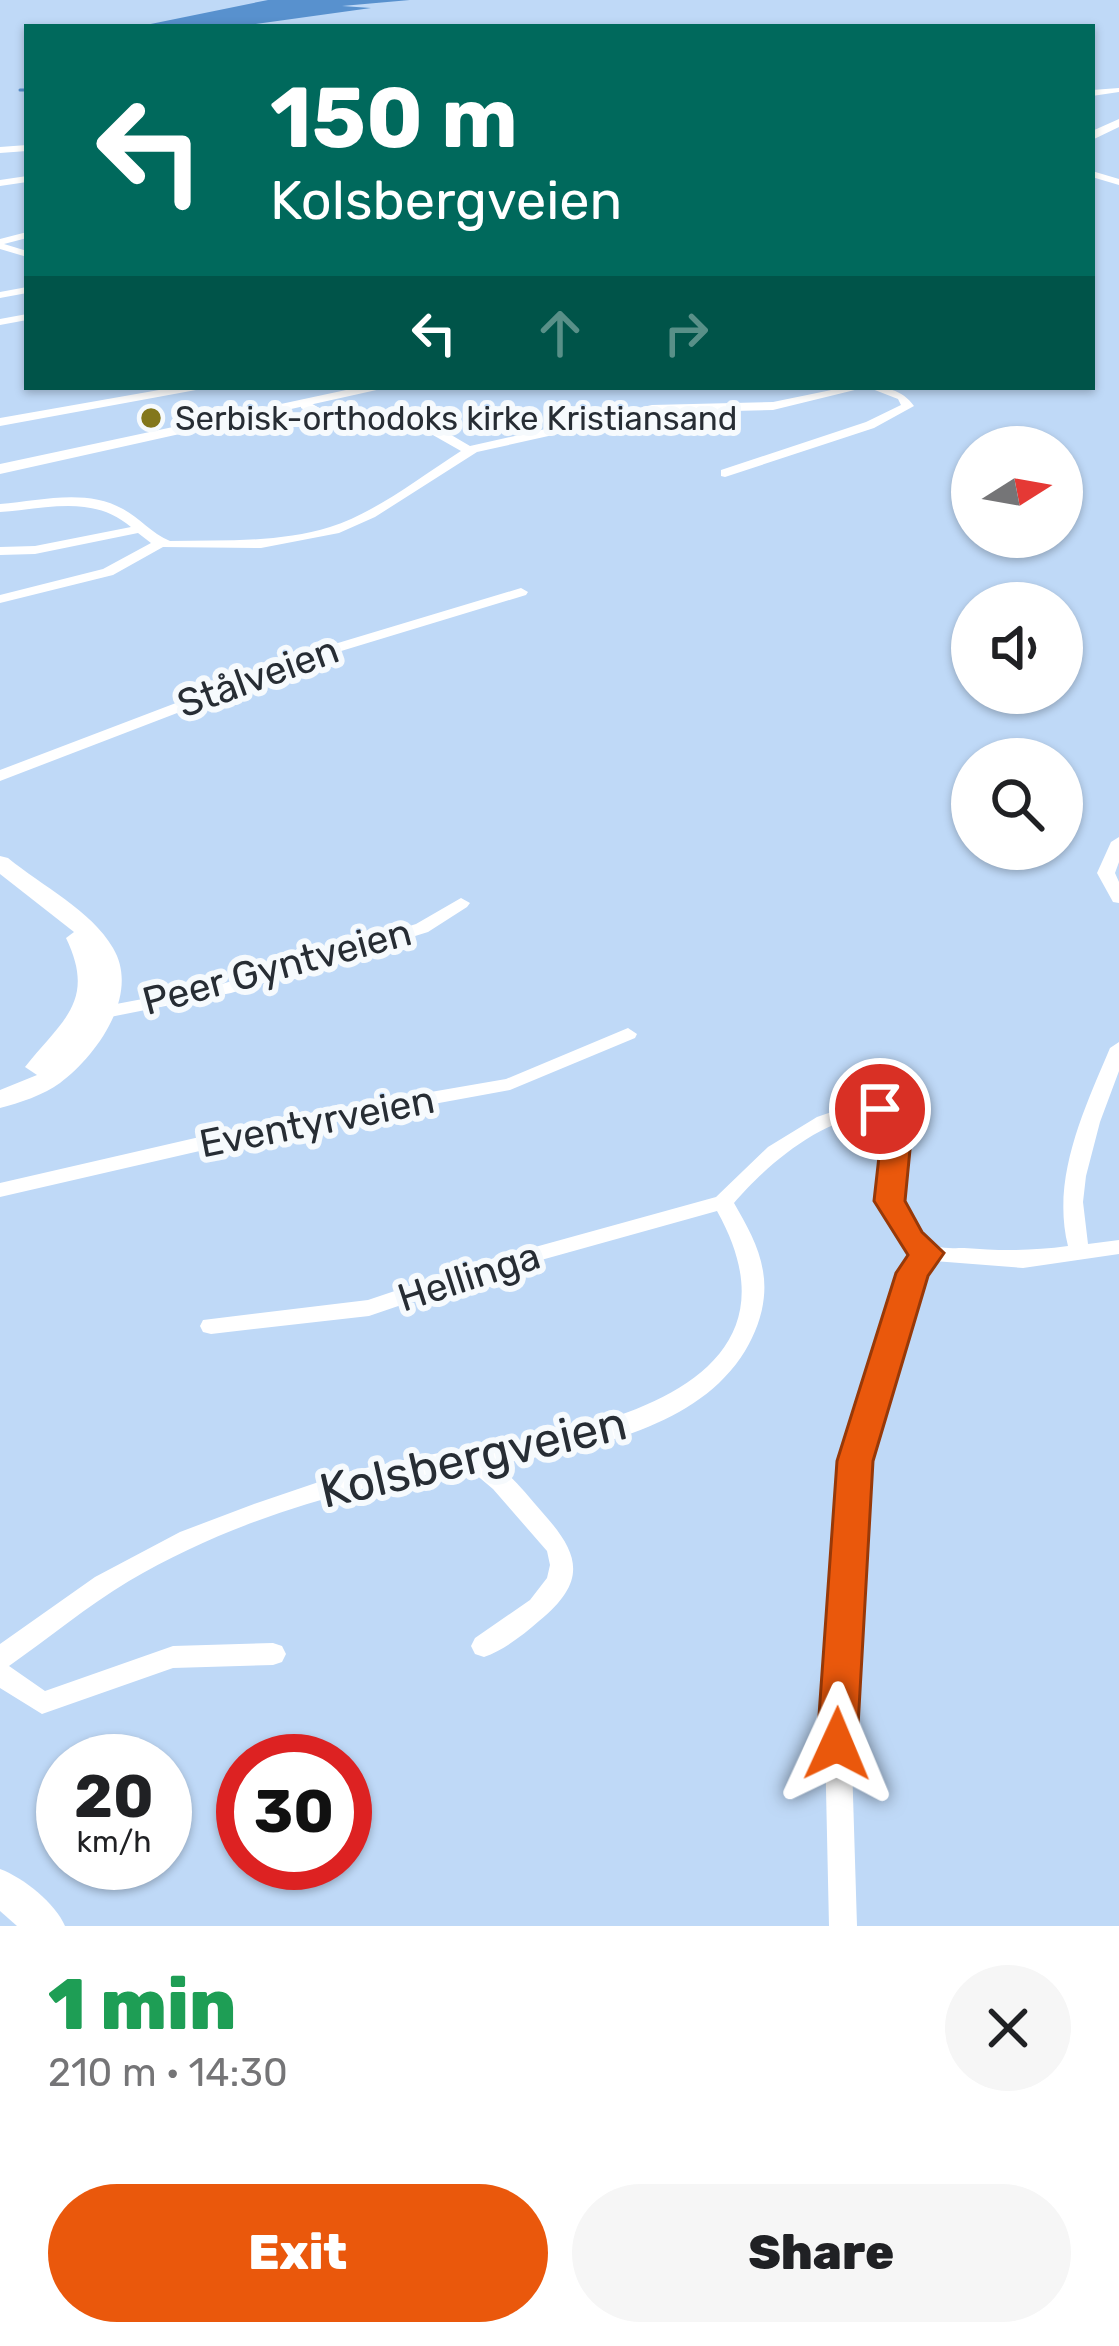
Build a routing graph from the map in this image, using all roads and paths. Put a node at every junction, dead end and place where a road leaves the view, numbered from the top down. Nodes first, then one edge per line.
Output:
1 (179, 390) edge
2 (370, 390) edge
3 (848, 390) edge
4 (881, 390) edge
5 (305, 406) junction
6 (0, 422) edge
7 (468, 451) junction
8 (0, 469) edge
9 (725, 473) dead end
10 (0, 508) edge
11 (140, 529) junction
12 (161, 543) junction
13 (0, 551) edge
14 (521, 592) dead end
15 (0, 599) edge
16 (0, 776) edge
17 (1119, 842) edge
18 (0, 863) edge
19 (1119, 898) edge
20 (461, 903) dead end
21 (94, 1014) junction
22 (628, 1034) dead end
23 (1119, 1048) edge
24 (8, 1095) edge
25 (0, 1190) edge
26 (723, 1202) junction
27 (1119, 1247) edge
28 (1081, 1252) junction
29 (928, 1253) junction
30 (211, 1326) dead end
31 (468, 1456) junction
32 (484, 1646) dead end
33 (273, 1654) dead end
34 (0, 1658) edge
35 (0, 1675) edge
36 (0, 1887) edge
37 (46, 1926) edge
38 (843, 1926) edge

1 - 6 street
2 - 5 street
3 - 7 street
4 - 9 street
5 - 7 street
5 - 8 street
7 - 12 street
10 - 11 street
11 - 12 street
11 - 13 street
12 - 15 street
14 - 16 street, Stålveien
17 - 19 street
18 - 21 street
20 - 21 street, Peer Gyntveien
21 - 24 street
22 - 25 street, Eventyrveien
23 - 28 street
26 - 29 street
26 - 30 street, Hellinga
26 - 31 street, Kolsbergveien
27 - 28 street
28 - 29 street
29 - 38 street
31 - 32 street
31 - 34 street, Kolsbergveien
33 - 35 street
36 - 37 street

